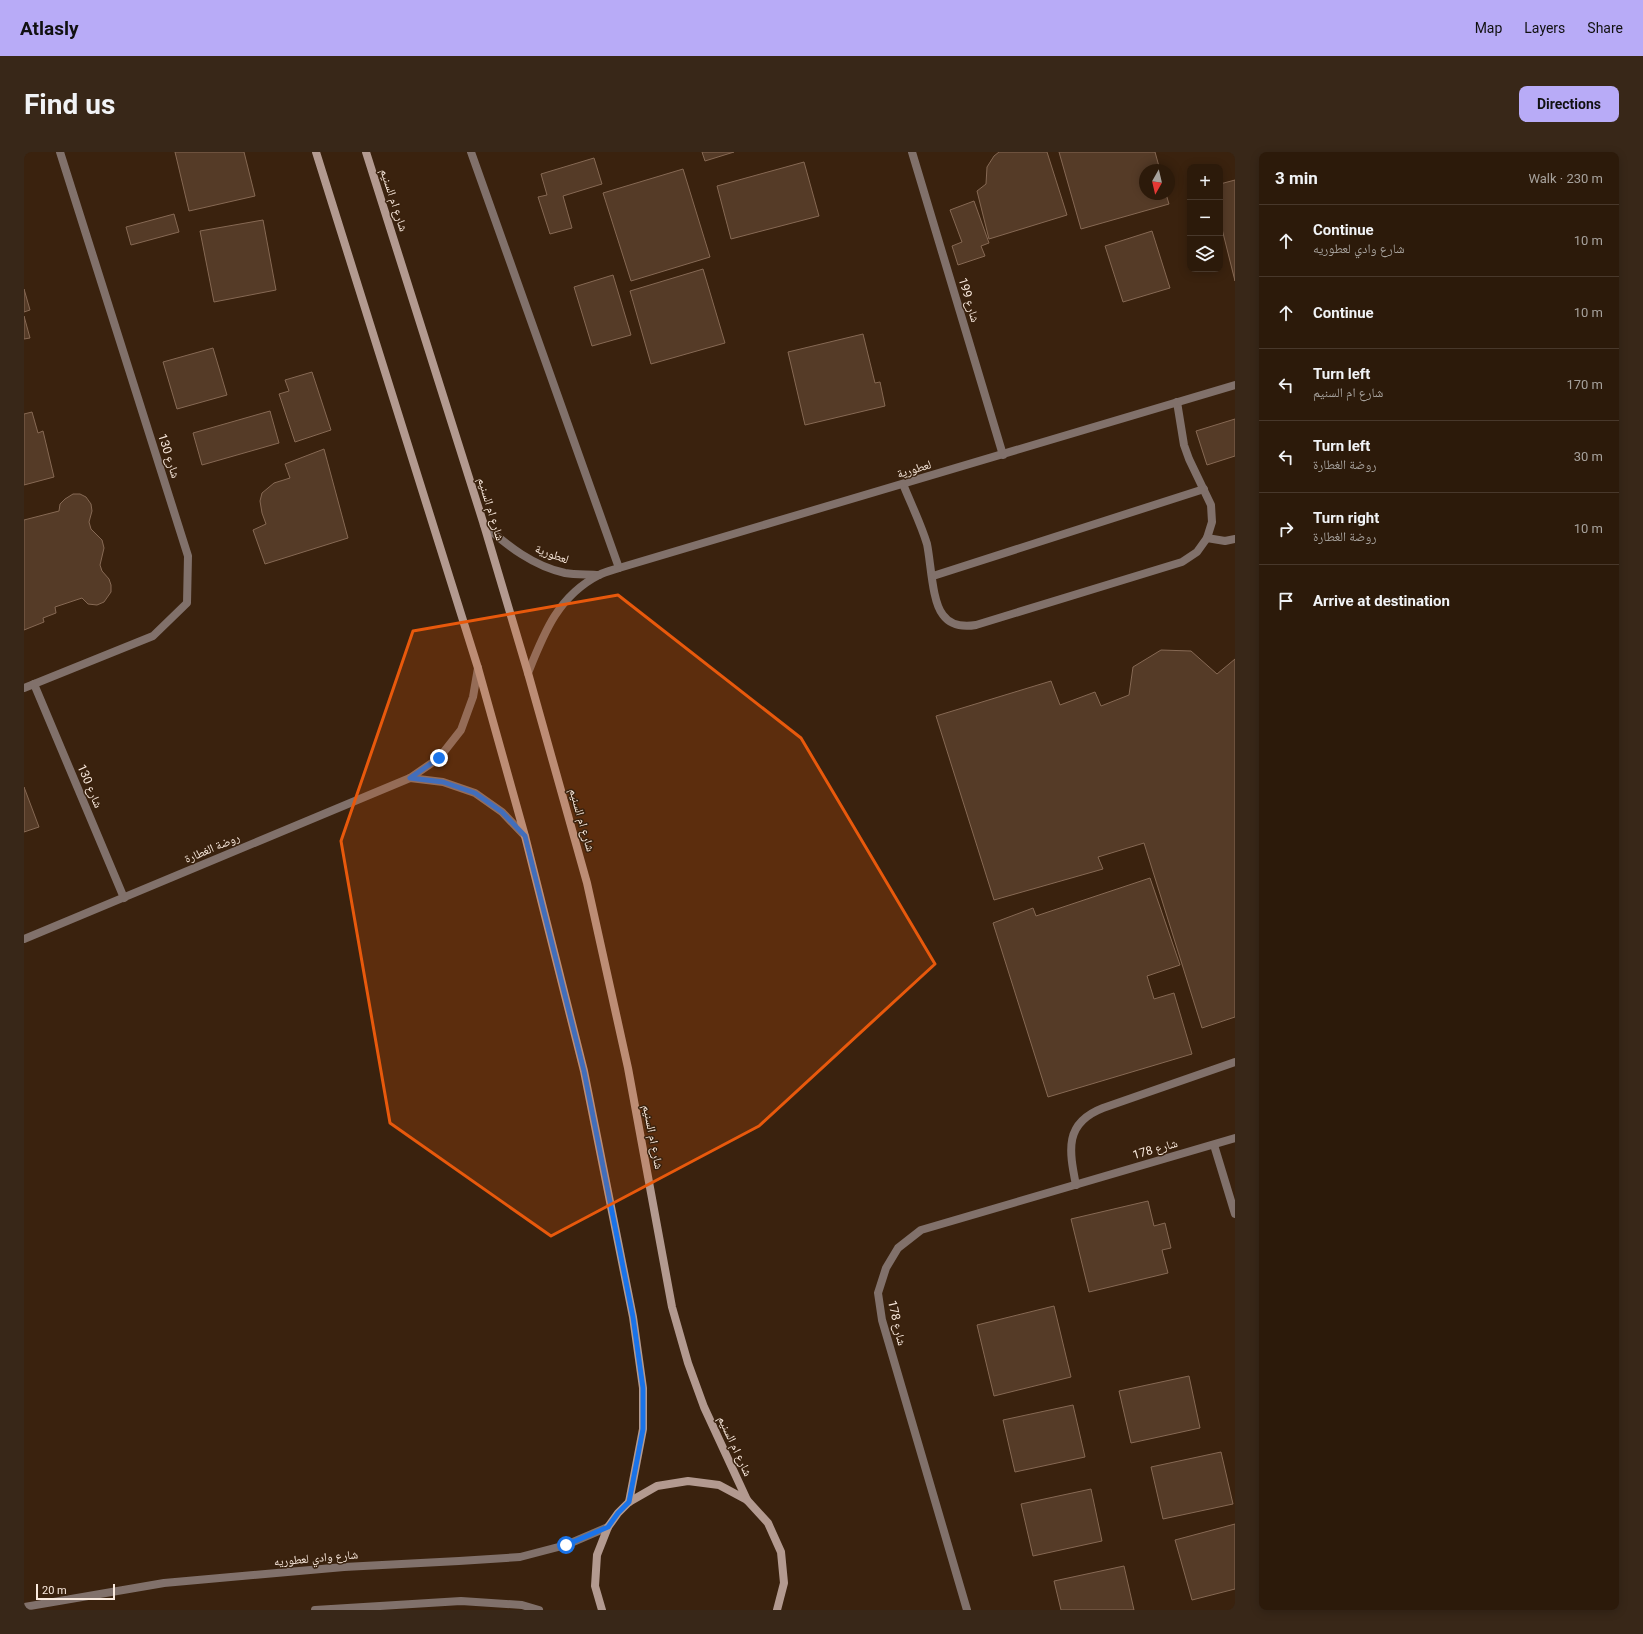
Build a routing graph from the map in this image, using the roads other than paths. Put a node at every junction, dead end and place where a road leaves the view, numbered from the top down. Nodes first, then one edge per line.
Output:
1 (60, 152) edge
2 (316, 152) edge
3 (366, 152) edge
4 (471, 152) edge
5 (912, 152) edge
6 (1235, 385) edge
7 (1177, 402) junction
8 (1003, 455) junction
9 (903, 484) junction
10 (1204, 489) junction
11 (484, 525) junction
12 (1207, 538) junction
13 (1235, 540) edge
14 (619, 568) junction
15 (599, 575) junction
16 (933, 576) junction
17 (478, 668) junction
18 (528, 673) junction
19 (34, 684) junction
20 (24, 688) edge
21 (410, 778) junction
22 (525, 836) junction
23 (124, 898) junction
24 (24, 939) edge
25 (1235, 1062) edge
26 (1235, 1138) edge
27 (1214, 1144) junction
28 (1076, 1185) junction
29 (1235, 1214) edge
30 (746, 1500) junction
31 (629, 1502) junction
32 (608, 1527) junction
33 (24, 1608) edge
34 (315, 1610) edge
35 (539, 1610) edge
36 (602, 1610) edge
37 (777, 1610) edge
38 (967, 1610) edge

1 - 19 street, شارع 130
2 - 17 main road
3 - 11 main road, شارع ام السنيم
4 - 14 street
5 - 8 street, شارع 199
6 - 7 street, لعطورية
7 - 8 street, لعطورية
7 - 10 street
8 - 9 street, لعطورية
9 - 14 street, لعطورية
9 - 16 street
10 - 12 street
10 - 16 street
11 - 15 street, لعطورية
11 - 18 main road, شارع ام السنيم
12 - 13 street
12 - 16 street
14 - 15 street, لعطورية
15 - 18 street, لعطورية
17 - 21 street, روضة الغطارة
17 - 22 main road
18 - 30 main road, شارع ام السنيم
19 - 20 street, شارع 130
19 - 23 street, شارع 130
21 - 22 street, روضة الغطارة
21 - 23 street, روضة الغطارة
22 - 31 main road
23 - 24 street, روضة الغطارة
25 - 28 street
26 - 27 street, شارع 178
27 - 28 street, شارع 178
27 - 29 street
28 - 38 street, شارع 178
30 - 31 main road
30 - 37 main road
31 - 32 main road
32 - 33 street, شارع وادي لعطوريه
32 - 36 main road
34 - 35 street

